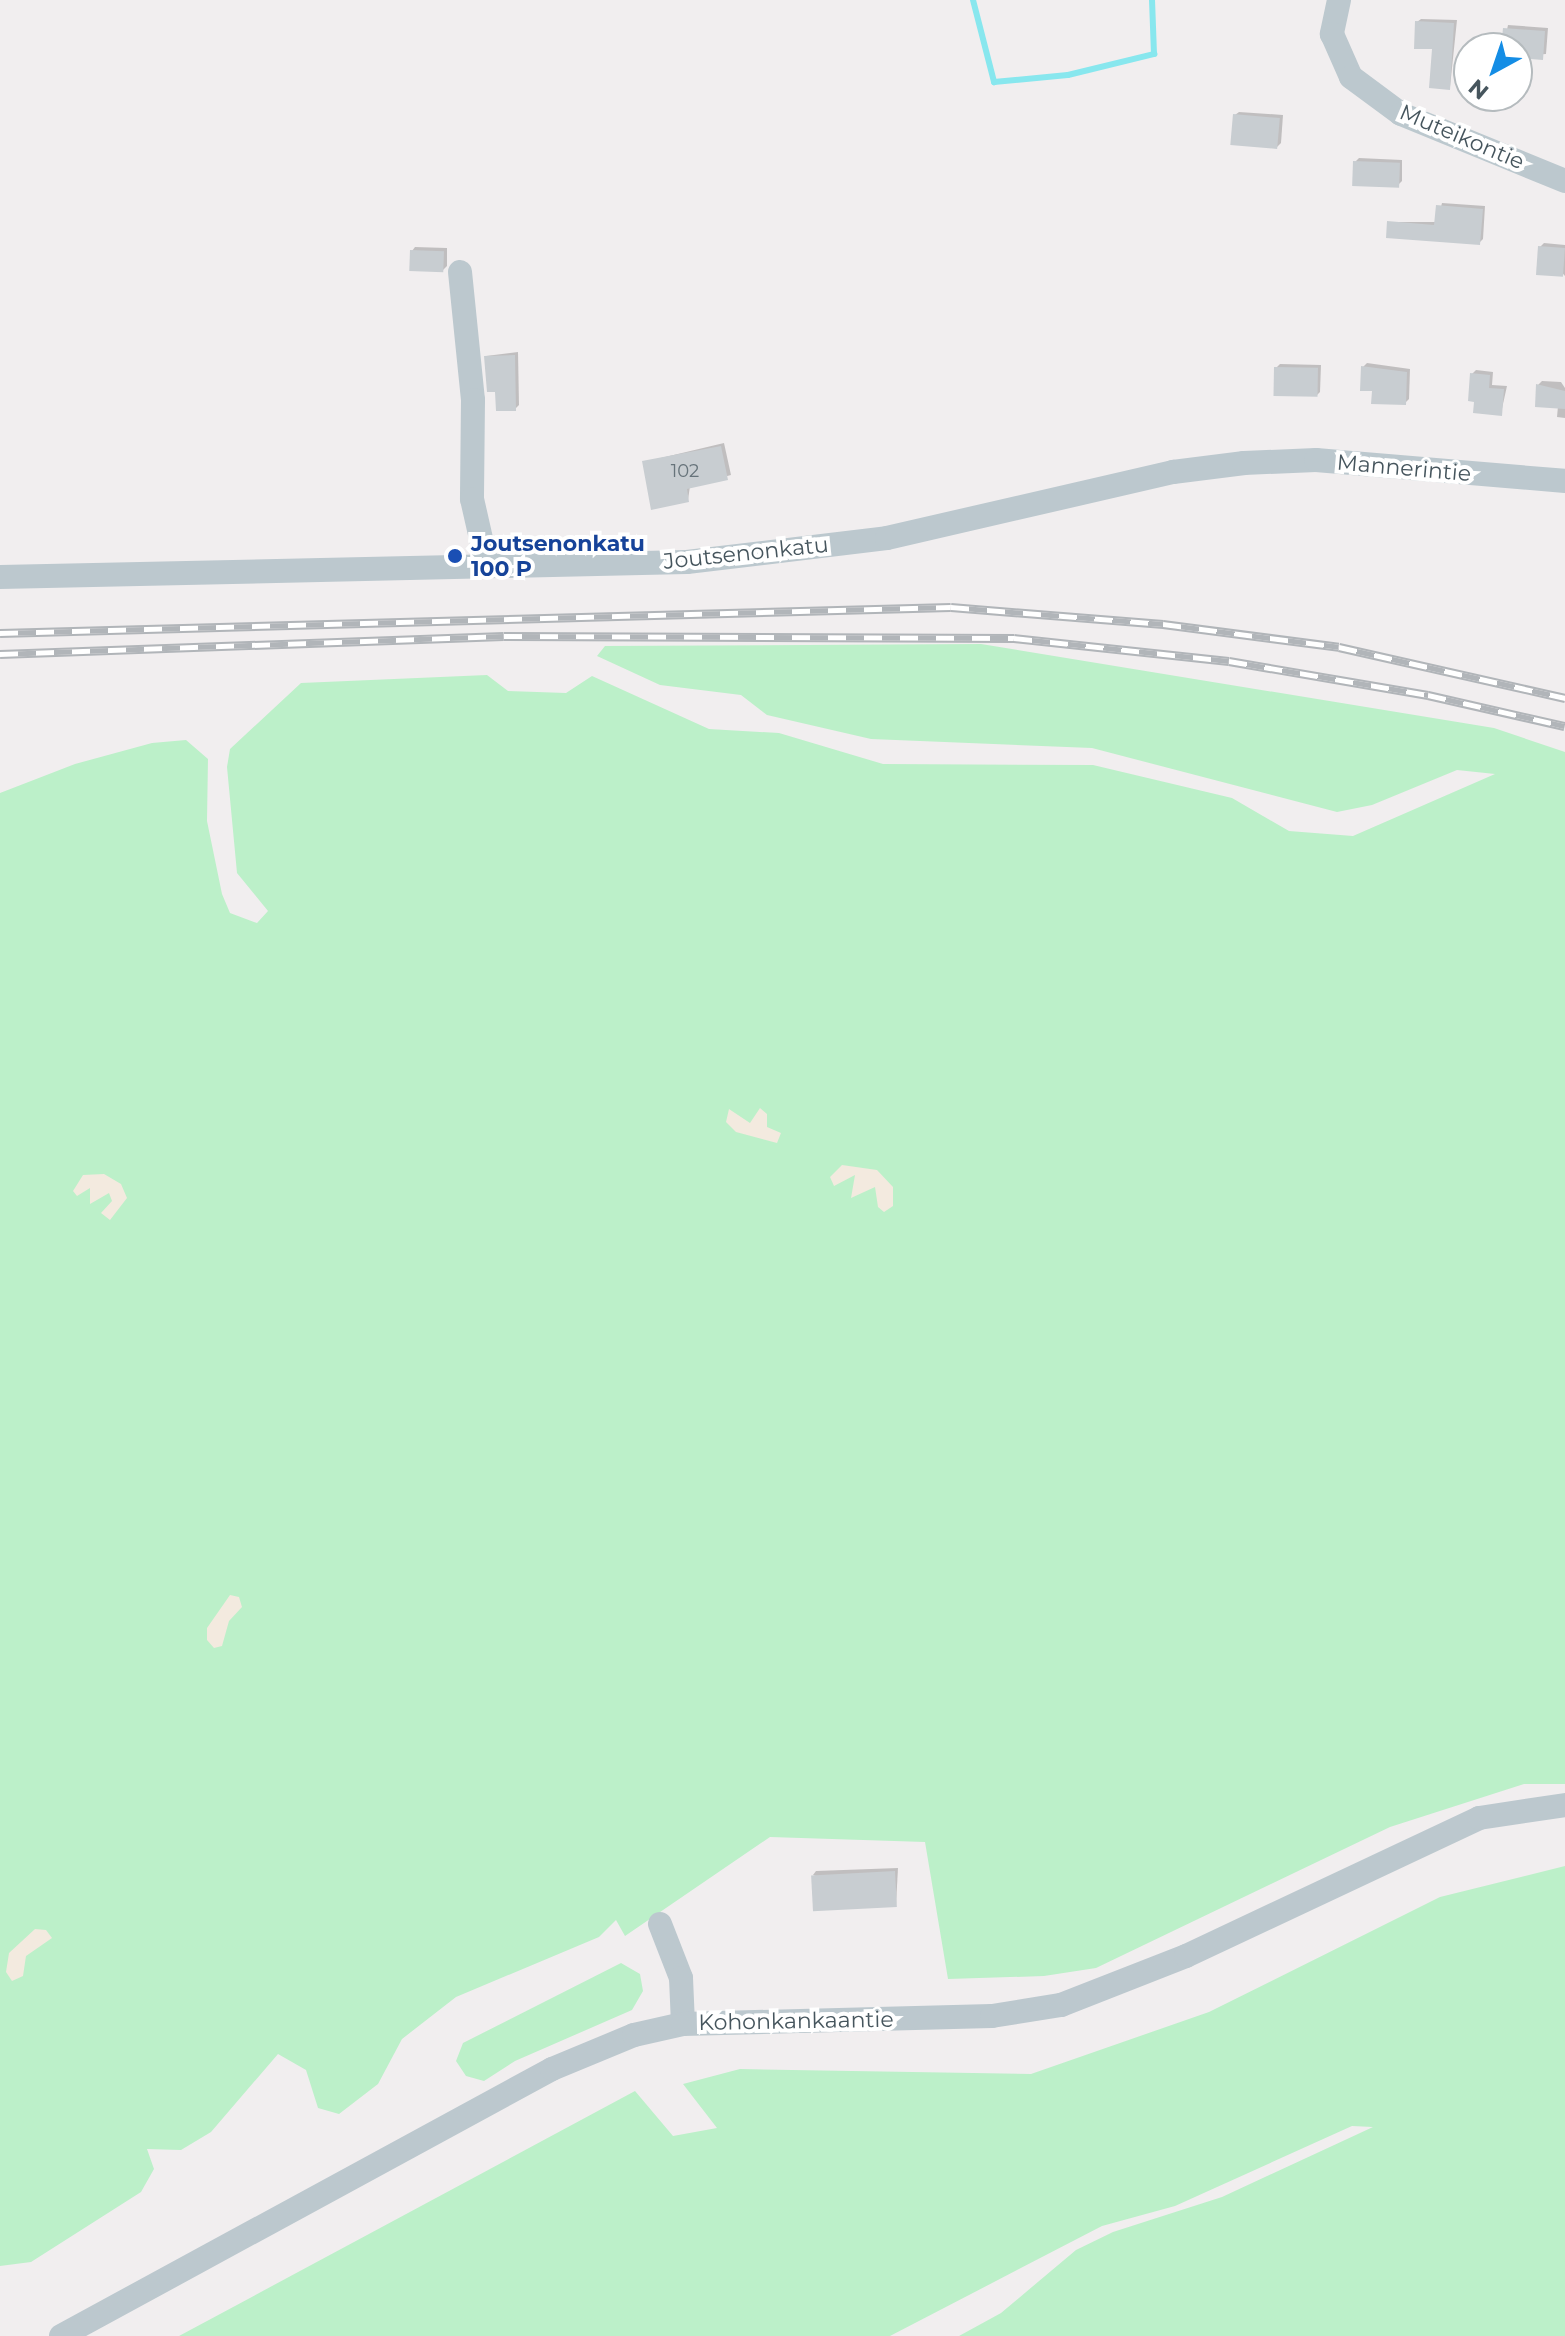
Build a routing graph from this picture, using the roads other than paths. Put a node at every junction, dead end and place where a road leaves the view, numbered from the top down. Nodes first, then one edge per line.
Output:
1 (1339, 0) edge
2 (1565, 181) edge
3 (460, 272) dead end
4 (1244, 463) joint
5 (1565, 481) edge
6 (487, 565) junction
7 (0, 577) edge
8 (1565, 1805) edge
9 (660, 1924) dead end
10 (683, 2024) junction
11 (61, 2336) edge

1 - 2 street, Muteikontie
3 - 6 street
4 - 5 street, Mannerintie
4 - 6 street, Joutsenonkatu
6 - 7 street, Joutsenonkatu
8 - 10 street, Kohonkankaantie
9 - 10 street
10 - 11 street, Kohonkankaantie

